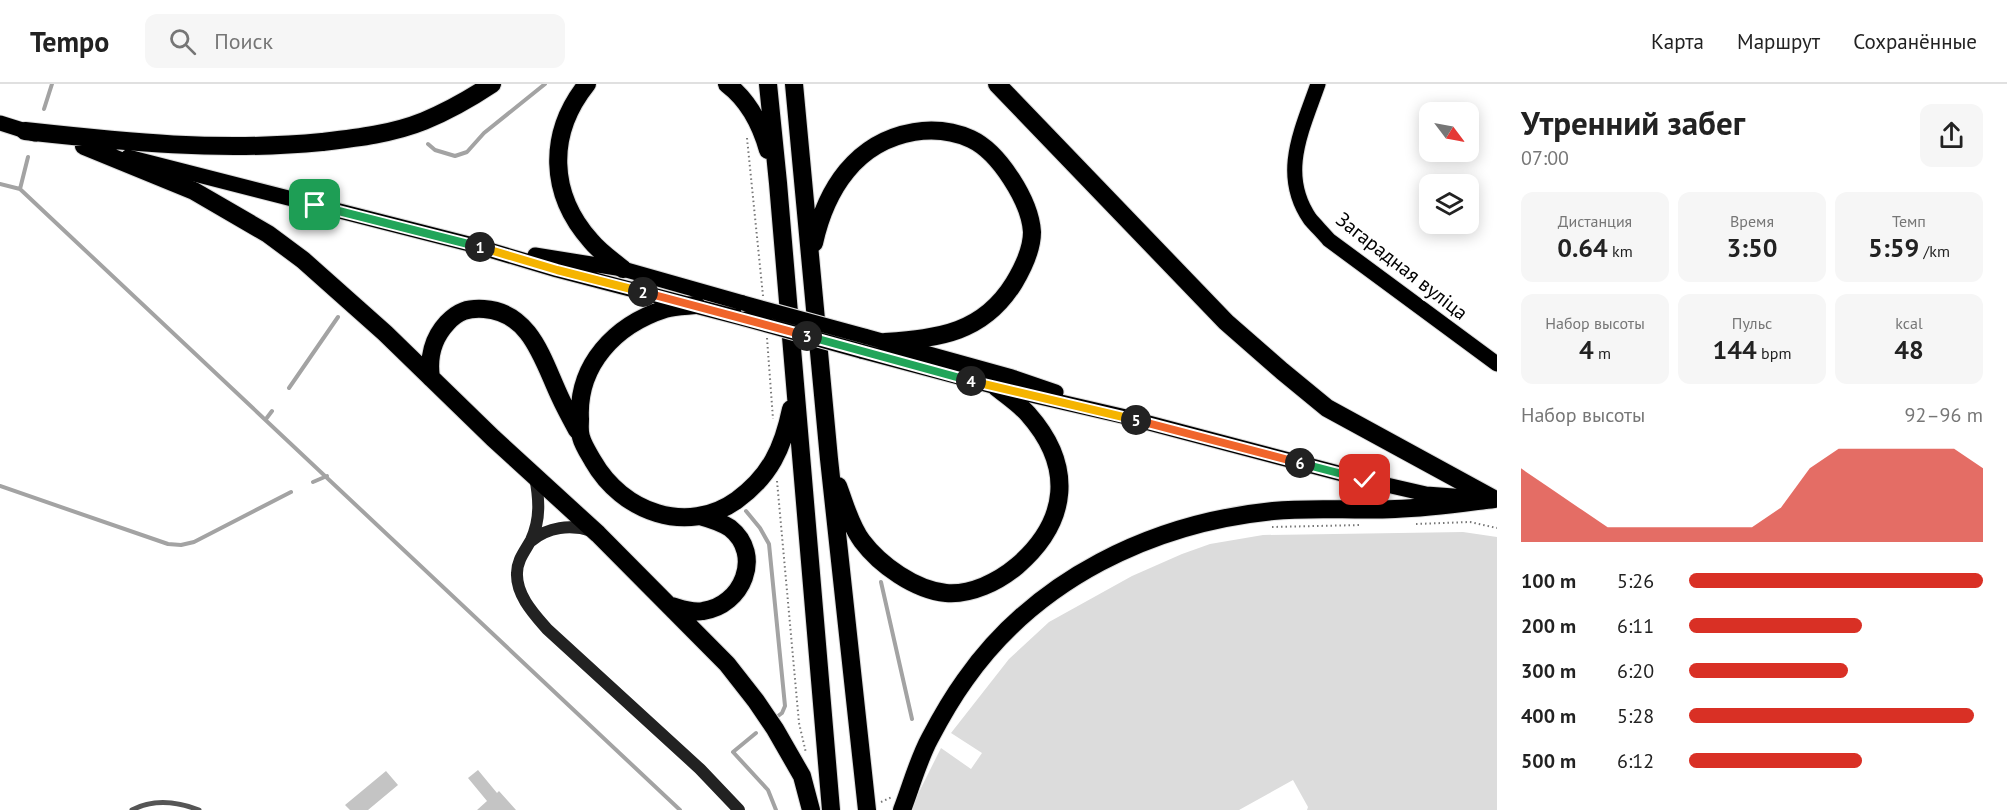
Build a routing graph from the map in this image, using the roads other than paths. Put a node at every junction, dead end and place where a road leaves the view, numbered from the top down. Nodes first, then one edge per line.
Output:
1 (492, 84) edge
2 (587, 84) edge
3 (727, 84) edge
4 (768, 84) edge
5 (794, 84) edge
6 (997, 84) edge
7 (1318, 84) edge
8 (0, 123) edge
9 (26, 131) junction
10 (84, 146) junction
11 (778, 183) junction
12 (470, 244) junction
13 (810, 256) junction
14 (623, 269) junction
15 (696, 305) junction
16 (885, 342) junction
17 (863, 343) junction
18 (1497, 364) edge
19 (432, 378) junction
20 (996, 387) junction
21 (794, 389) junction
22 (1126, 417) junction
23 (580, 436) junction
24 (829, 459) junction
25 (535, 477) junction
26 (1496, 499) edge
27 (700, 516) junction
28 (598, 534) junction
29 (531, 541) junction
30 (670, 605) junction
31 (871, 807) edge
32 (132, 810) edge
33 (199, 810) edge
34 (739, 810) edge
35 (811, 810) edge
36 (831, 810) edge
37 (902, 810) edge

1 - 9 highway
2 - 14 highway
3 - 11 highway
4 - 11 highway
5 - 13 highway
6 - 26 highway
7 - 18 main road, Загарадная вуліца
8 - 9 main road
9 - 10 main road
10 - 12 main road
10 - 19 highway
11 - 21 highway
12 - 14 main road
12 - 15 main road
13 - 16 highway
13 - 24 highway
14 - 17 main road, bridge
15 - 17 main road, bridge
15 - 23 highway
16 - 17 main road
16 - 22 main road
17 - 20 main road
19 - 23 highway
19 - 25 highway
20 - 22 main road
20 - 24 highway
21 - 27 highway
21 - 36 highway
22 - 26 main road
23 - 27 highway
24 - 31 highway
25 - 28 highway
25 - 29 street
26 - 37 highway
27 - 30 highway
28 - 29 street
28 - 30 highway
29 - 34 street
30 - 35 highway
32 - 33 lane

